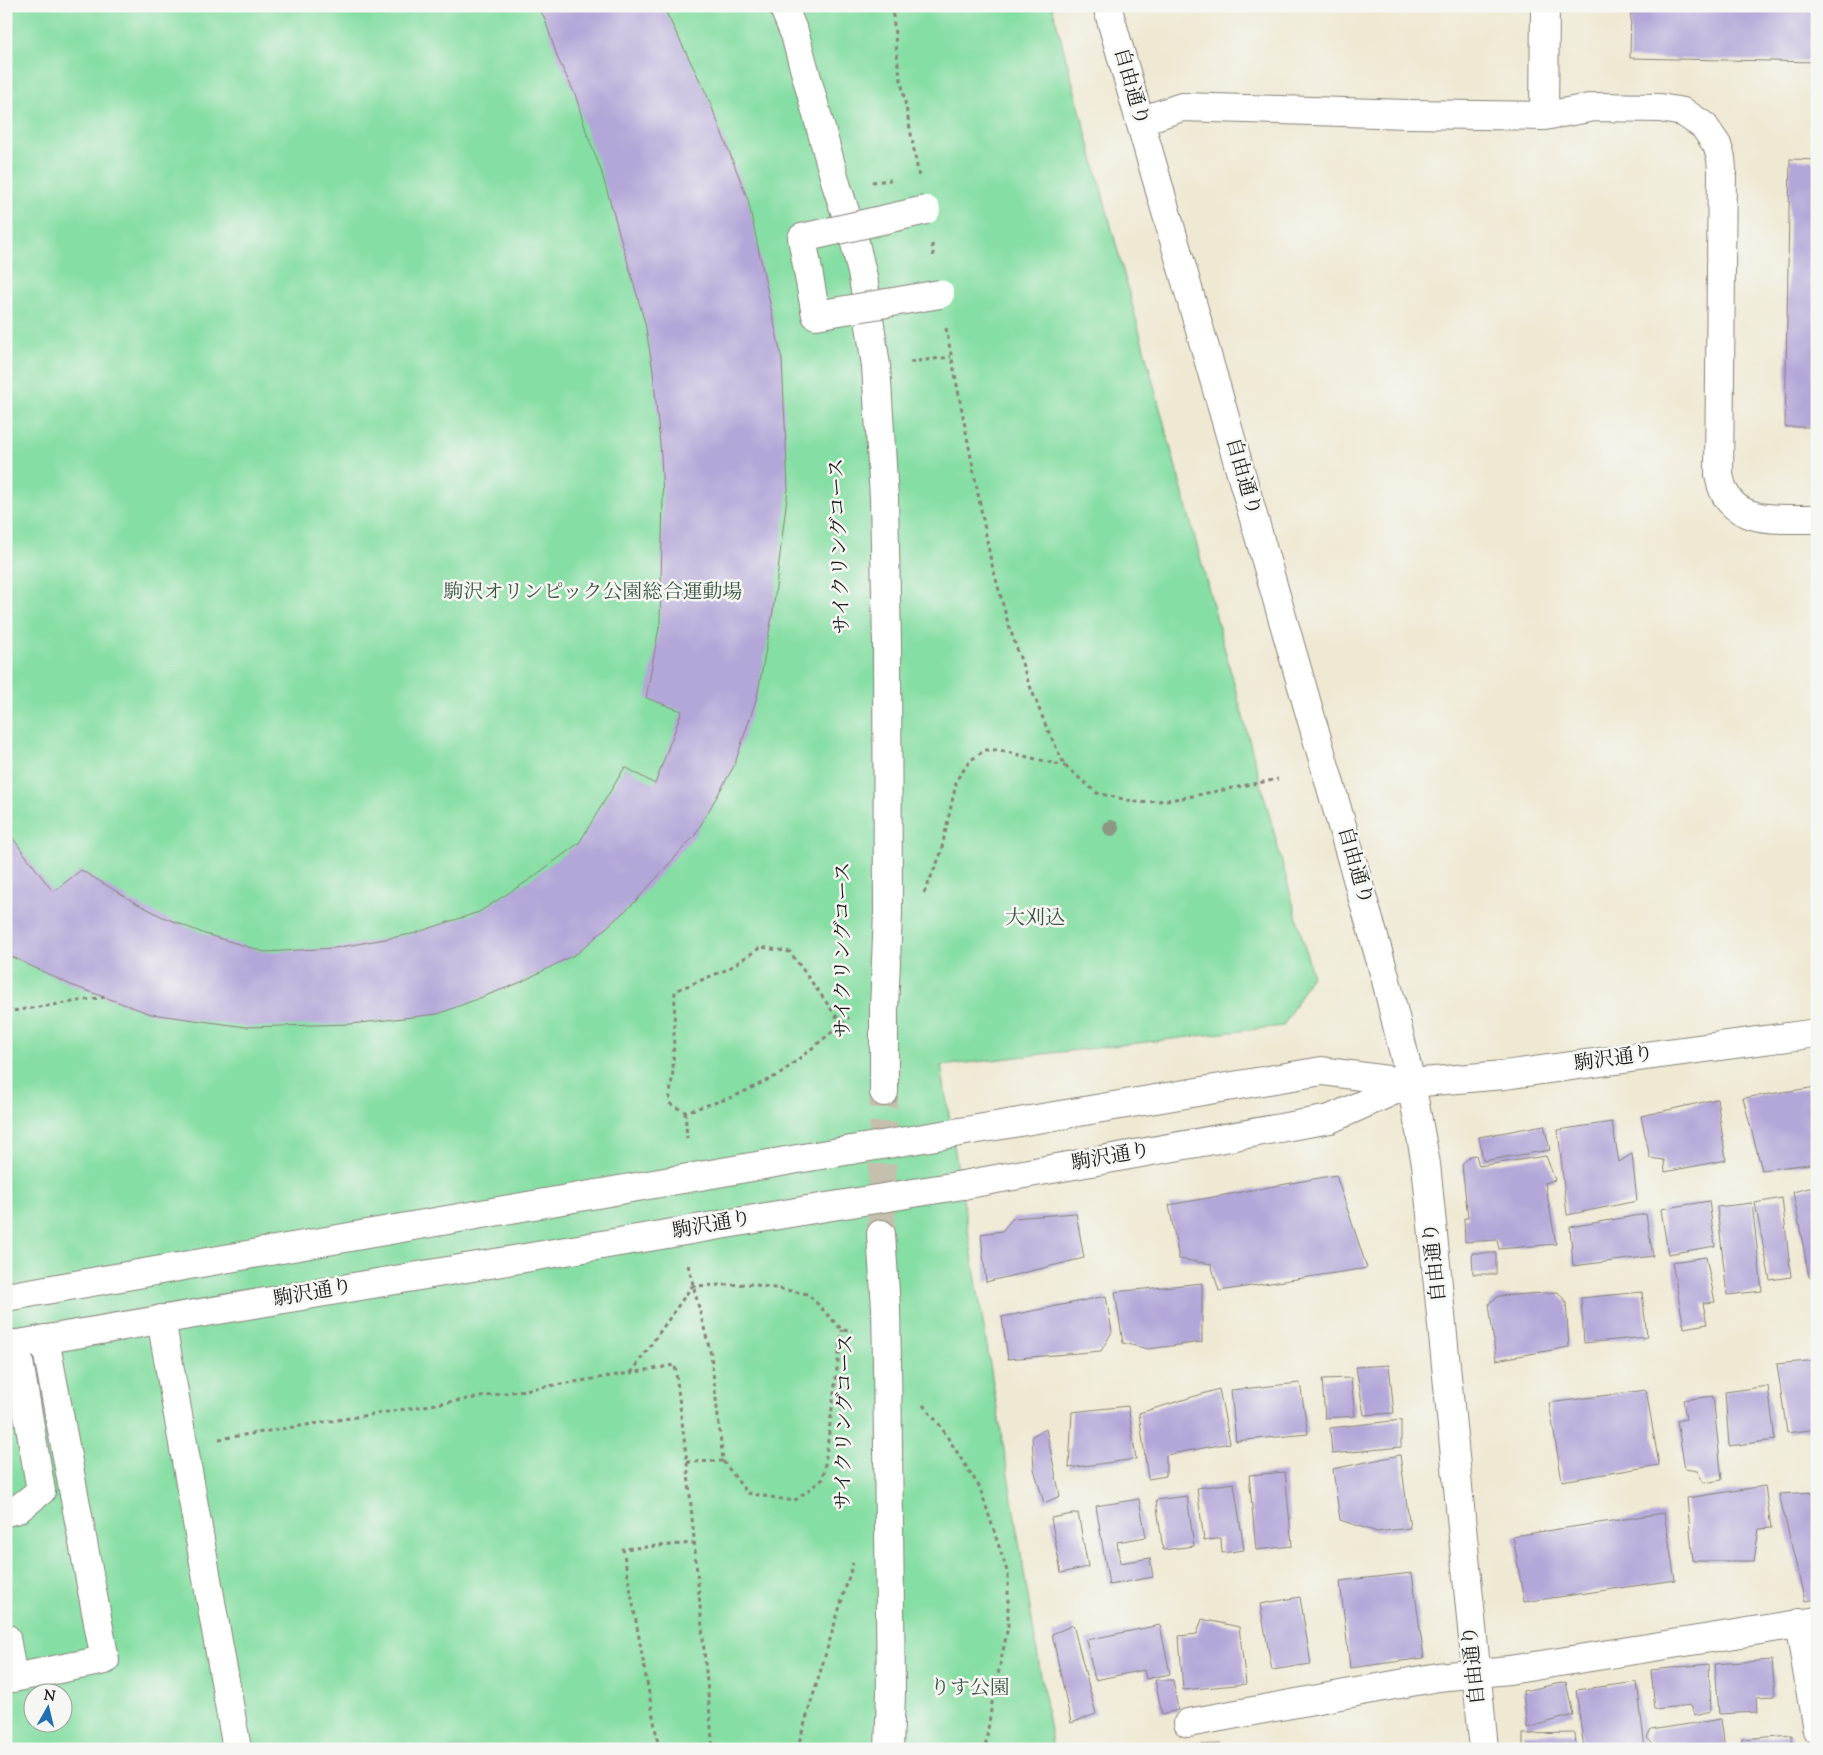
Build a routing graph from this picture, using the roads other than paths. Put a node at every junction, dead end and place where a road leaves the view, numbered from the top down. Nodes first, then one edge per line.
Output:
1 (783, 6) edge
2 (1107, 6) edge
3 (1545, 6) edge
4 (1544, 116) junction
5 (1140, 121) junction
6 (926, 210) road end
7 (940, 294) road end
8 (1817, 519) edge
9 (1817, 1033) edge
10 (1411, 1083) junction
11 (884, 1092) tunnel mouth
12 (881, 1234) tunnel mouth
13 (6, 1297) edge
14 (162, 1319) junction
15 (45, 1338) junction
16 (11, 1345) edge
17 (6, 1512) edge
18 (1808, 1622) edge
19 (6, 1638) edge
20 (1476, 1673) junction
21 (1188, 1724) dead end
22 (1817, 1730) edge
23 (237, 1749) edge
24 (889, 1749) edge
25 (1484, 1749) edge

1 - 11 main road
2 - 5 main road, 自由通り
3 - 4 main road
4 - 5 main road
4 - 8 main road
5 - 10 main road, 自由通り
6 - 7 main road, bridge
9 - 10 main road, 駒沢通り
10 - 13 main road, 駒沢通り, bridge
10 - 14 main road, 駒沢通り, bridge
10 - 20 main road, 自由通り
12 - 24 main road
14 - 15 main road, 駒沢通り
14 - 23 main road
15 - 16 main road, 駒沢通り
15 - 19 main road
16 - 17 main road
18 - 20 main road
18 - 22 main road
20 - 21 main road
20 - 25 main road, 自由通り

